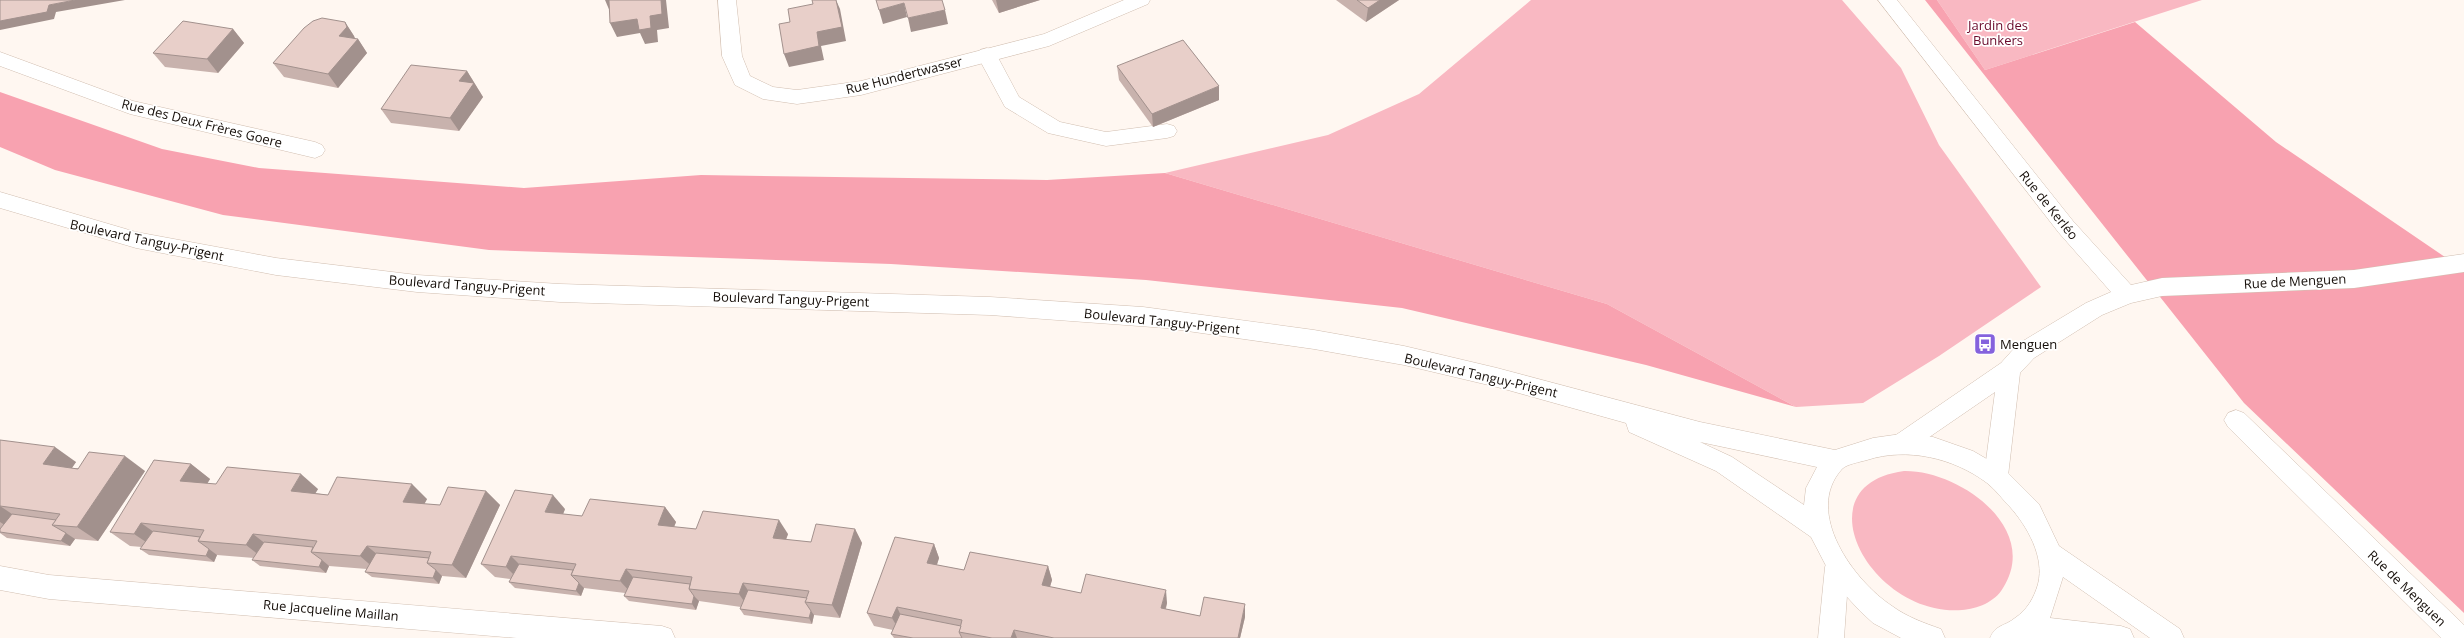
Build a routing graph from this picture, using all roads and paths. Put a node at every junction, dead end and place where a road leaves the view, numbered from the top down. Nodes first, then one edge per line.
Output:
1 (727, 0) edge
2 (1141, 0) edge
3 (1887, 0) edge
4 (987, 55) junction
5 (0, 59) edge
6 (1167, 131) dead end
7 (315, 150) dead end
8 (0, 200) edge
9 (2464, 263) edge
10 (2127, 295) junction
11 (2009, 370) junction
12 (1582, 400) junction
13 (2236, 420) dead end
14 (1901, 444) junction
15 (1835, 460) junction
16 (1996, 476) junction
17 (1820, 530) junction
18 (2050, 554) junction
19 (1837, 567) junction
20 (0, 578) edge
21 (2014, 632) edge
22 (662, 638) edge
23 (1831, 638) edge
24 (1932, 638) edge
25 (2121, 638) edge
26 (2171, 638) edge
27 (2458, 638) edge

1 - 4 street, Rue Hundertwasser
2 - 4 street, Rue Hundertwasser
3 - 10 street, Rue de Kerléo
4 - 6 street
5 - 7 street, Rue des Deux Frères Goere
8 - 12 street, Boulevard Tanguy-Prigent
9 - 10 street, Rue de Menguen
10 - 11 street
11 - 14 street
11 - 16 street
12 - 15 street, Boulevard Tanguy-Prigent
12 - 17 street, Boulevard Tanguy-Prigent
13 - 27 street, Rue de Menguen
14 - 15 street
14 - 16 street
15 - 17 street
16 - 18 street
17 - 19 street
18 - 21 street
18 - 26 street
19 - 23 street
19 - 24 street
20 - 22 street, Rue Jacqueline Maillan
21 - 25 street

